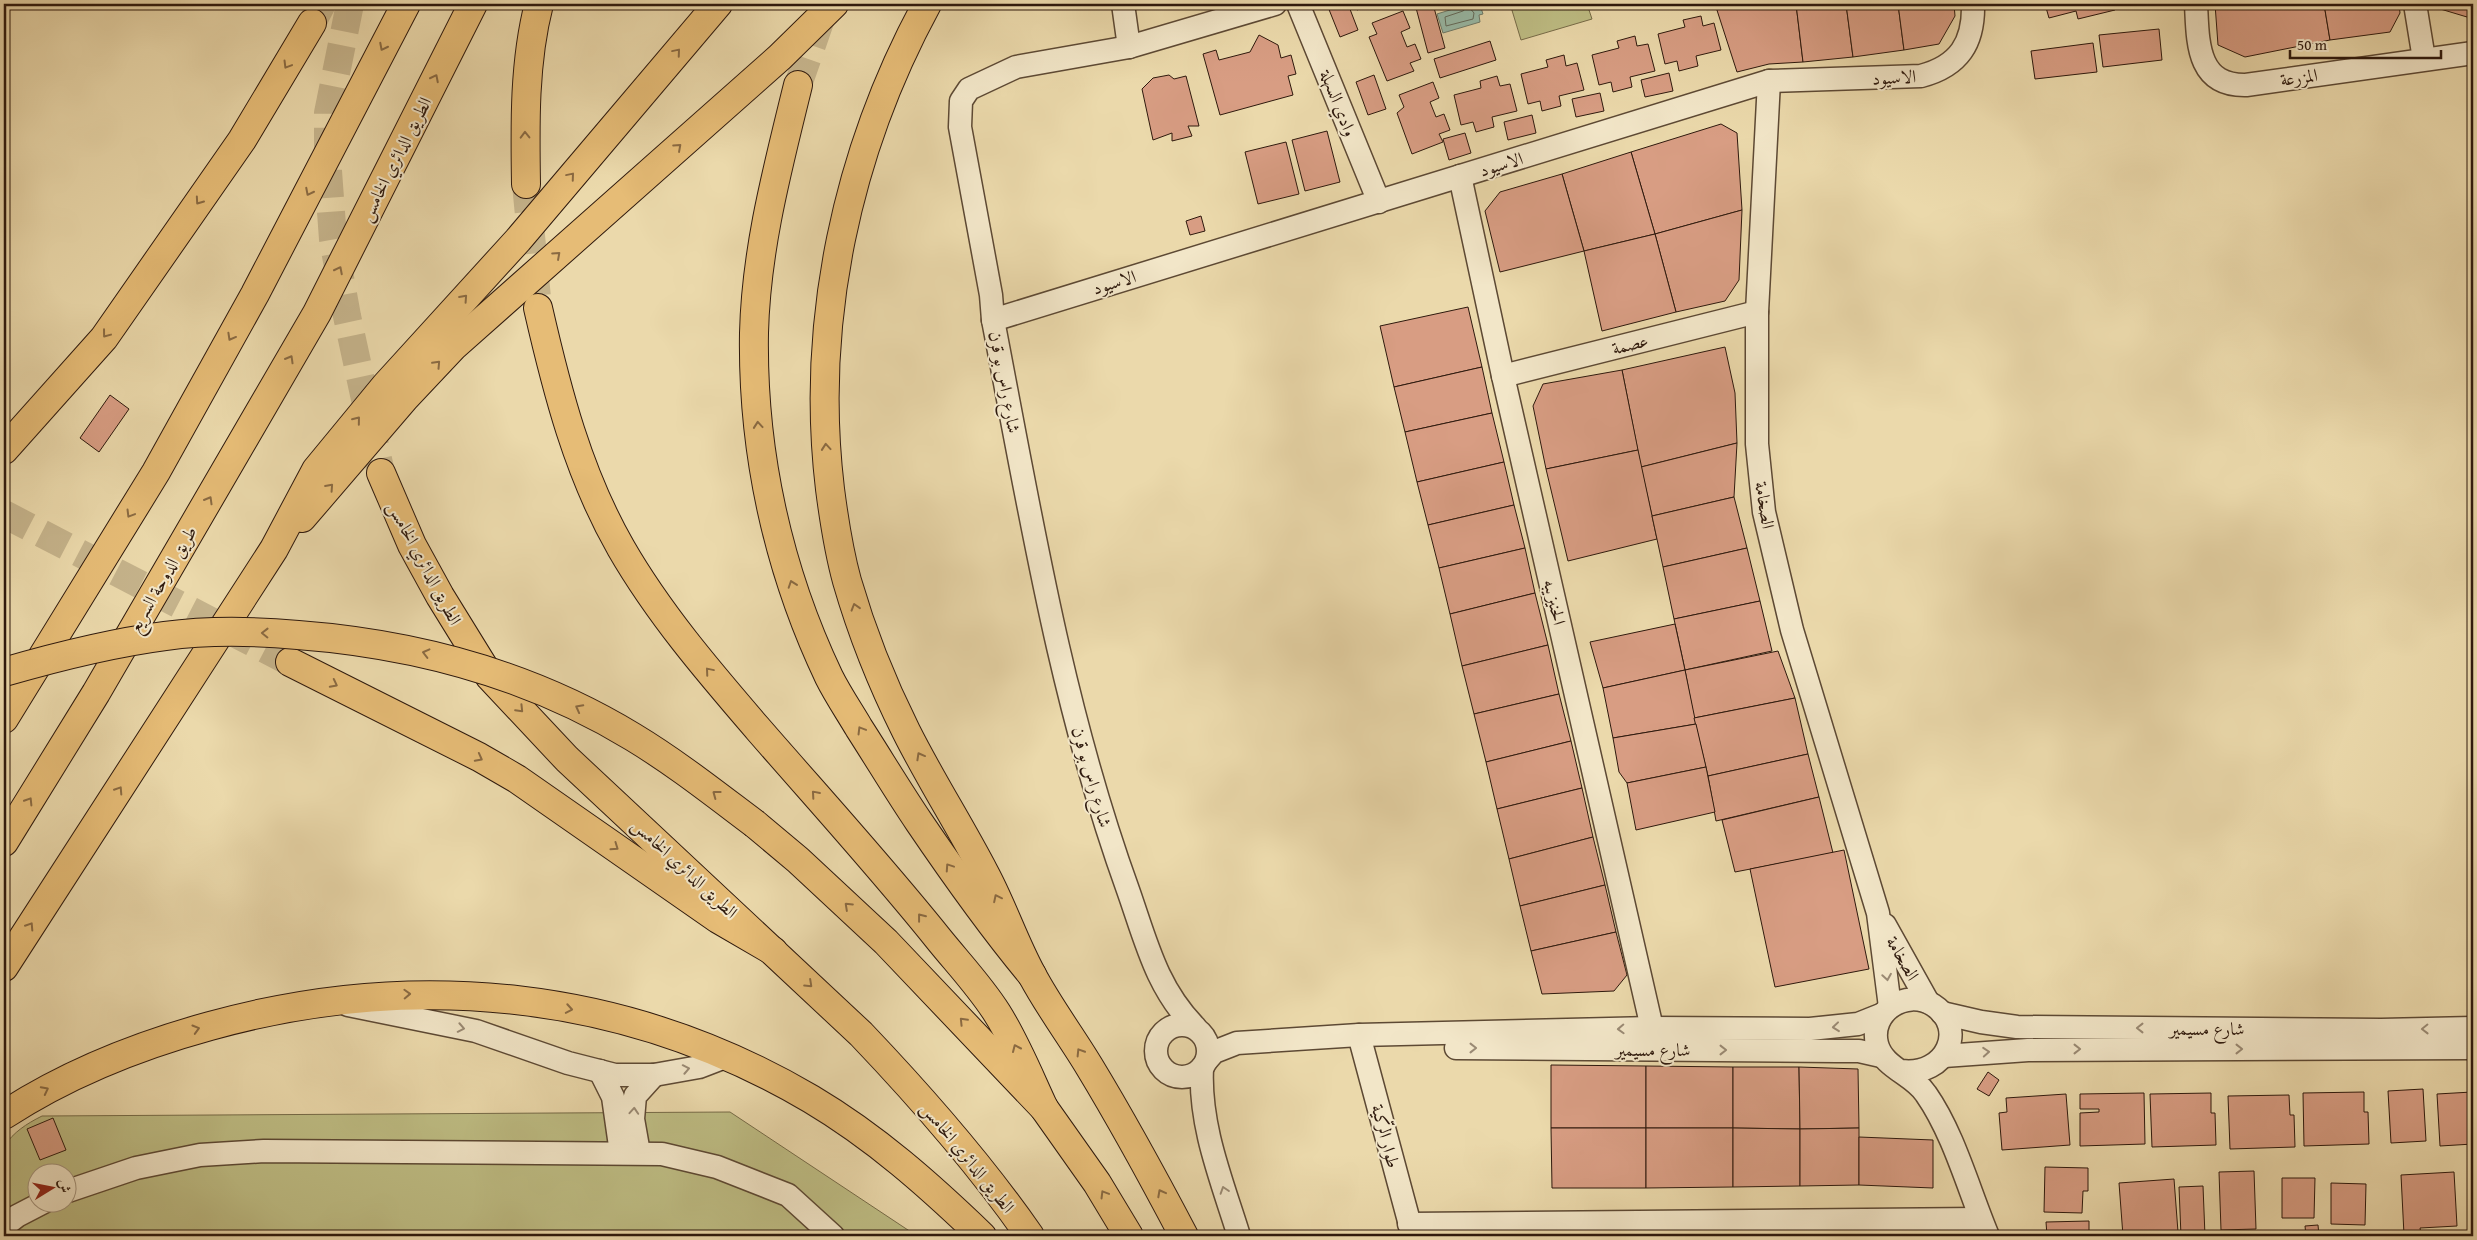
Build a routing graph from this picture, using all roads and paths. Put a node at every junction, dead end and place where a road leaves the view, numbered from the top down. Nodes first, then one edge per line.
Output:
1 (406, 4) edge
2 (473, 4) edge
3 (539, 4) edge
4 (718, 4) edge
5 (834, 4) edge
6 (927, 4) edge
7 (1123, 4) edge
8 (1275, 4) edge
9 (1298, 4) edge
10 (1973, 4) edge
11 (2196, 4) edge
12 (2415, 4) edge
13 (312, 23) tunnel mouth
14 (1129, 47) junction
15 (2473, 52) edge
16 (2424, 59) junction
17 (1769, 81) junction
18 (798, 85) tunnel mouth
19 (1460, 176) junction
20 (526, 184) tunnel mouth
21 (1379, 202) junction
22 (538, 308) tunnel mouth
23 (1757, 312) junction
24 (317, 313) joint
25 (993, 320) junction
26 (1504, 376) junction
27 (4, 450) edge
28 (381, 473) tunnel mouth
29 (274, 549) junction
30 (88, 584) junction
31 (290, 662) tunnel mouth
32 (4, 674) edge
33 (4, 719) edge
34 (4, 842) edge
35 (1878, 914) junction
36 (773, 951) junction
37 (4, 967) edge
38 (1032, 975) junction
39 (1160, 980) junction
40 (327, 1001) junction
41 (1935, 1007) junction
42 (1886, 1010) junction
43 (2473, 1028) edge
44 (1200, 1032) junction
45 (1162, 1033) junction
46 (1359, 1035) junction
47 (1652, 1039) junction
48 (1785, 1039) junction
49 (2381, 1039) junction
50 (1237, 1043) junction
51 (2473, 1048) edge
52 (1881, 1056) junction
53 (725, 1057) junction
54 (1940, 1060) junction
55 (1204, 1064) junction
56 (600, 1071) junction
57 (1902, 1071) junction
58 (654, 1075) junction
59 (1044, 1108) junction
60 (4, 1115) edge
61 (1953, 1146) junction
62 (630, 1153) junction
63 (78, 1188) edge
64 (28, 1211) edge
65 (4, 1226) edge
66 (1984, 1227) edge
67 (1643, 1229) edge
68 (1411, 1230) edge
69 (833, 1236) edge
70 (982, 1236) edge
71 (1030, 1236) edge
72 (1129, 1236) edge
73 (1184, 1236) edge
74 (1239, 1236) edge

1 -> 30 main road
24 -> 2 main road, الطريق الدائري الخامس
20 -> 3 main road
29 -> 4 main road
29 -> 5 main road
38 -> 6 main road
7 - 14 street
8 - 14 street, شارع راس بو قرن
9 - 21 street, وادي السهلة
10 - 17 street, الاسيود
11 - 16 street, المزرعة
12 - 16 street
13 -> 27 main road
14 - 25 street, شارع راس بو قرن
15 - 16 street, المزرعة
17 - 19 street, الاسيود
17 - 23 street, الصخامة
38 -> 18 main road
19 - 21 street, الاسيود
19 - 26 street, الحنيزيبه
21 - 25 street, الاسيود
59 -> 22 main road
23 - 26 street, عصمة
23 - 35 street, الصخامة
34 -> 24 main road, طريق الدوحة السريع
25 - 39 street, شارع راس بو قرن
26 - 47 street, الحنيزيبه
28 -> 36 main road, الطريق الدائري الخامس
37 -> 29 main road
30 - 32 main road
30 - 33 main road
31 -> 36 main road
59 -> 32 main road, bridge
35 - 41 street, الصخامة
35 -> 42 street, الصخامة
36 -> 71 main road, الطريق الدائري الخامس
73 -> 38 main road
39 - 44 street, شارع راس بو قرن
39 - 45 street, شارع راس بو قرن
40 -> 53 main road
40 -> 56 street
60 -> 40 main road
41 - 42 street
49 -> 41 street, شارع مسيمير
41 - 54 street
42 -> 48 street, شارع مسيمير
42 - 52 street
43 -> 49 street, شارع مسيمير
44 - 45 street
44 - 50 street, شارع مسيمير
44 - 55 street
45 - 55 street
46 - 47 street, شارع مسيمير
46 - 50 street, شارع مسيمير
46 - 68 street, طوار الرّكية
47 - 48 street, شارع مسيمير
48 - 52 street, شارع مسيمير
49 - 51 street, شارع مسيمير
54 -> 49 street, شارع مسيمير
50 - 55 street, شارع مسيمير
52 - 57 street
58 -> 53 street
53 - 70 main road
54 - 57 street
54 - 61 street
74 -> 55 street
56 - 58 street
56 - 62 street
57 - 61 street
62 -> 58 street
72 -> 59 main road
61 - 66 street
62 - 63 street
62 - 69 street
64 - 65 street
66 - 67 street
67 - 68 street

